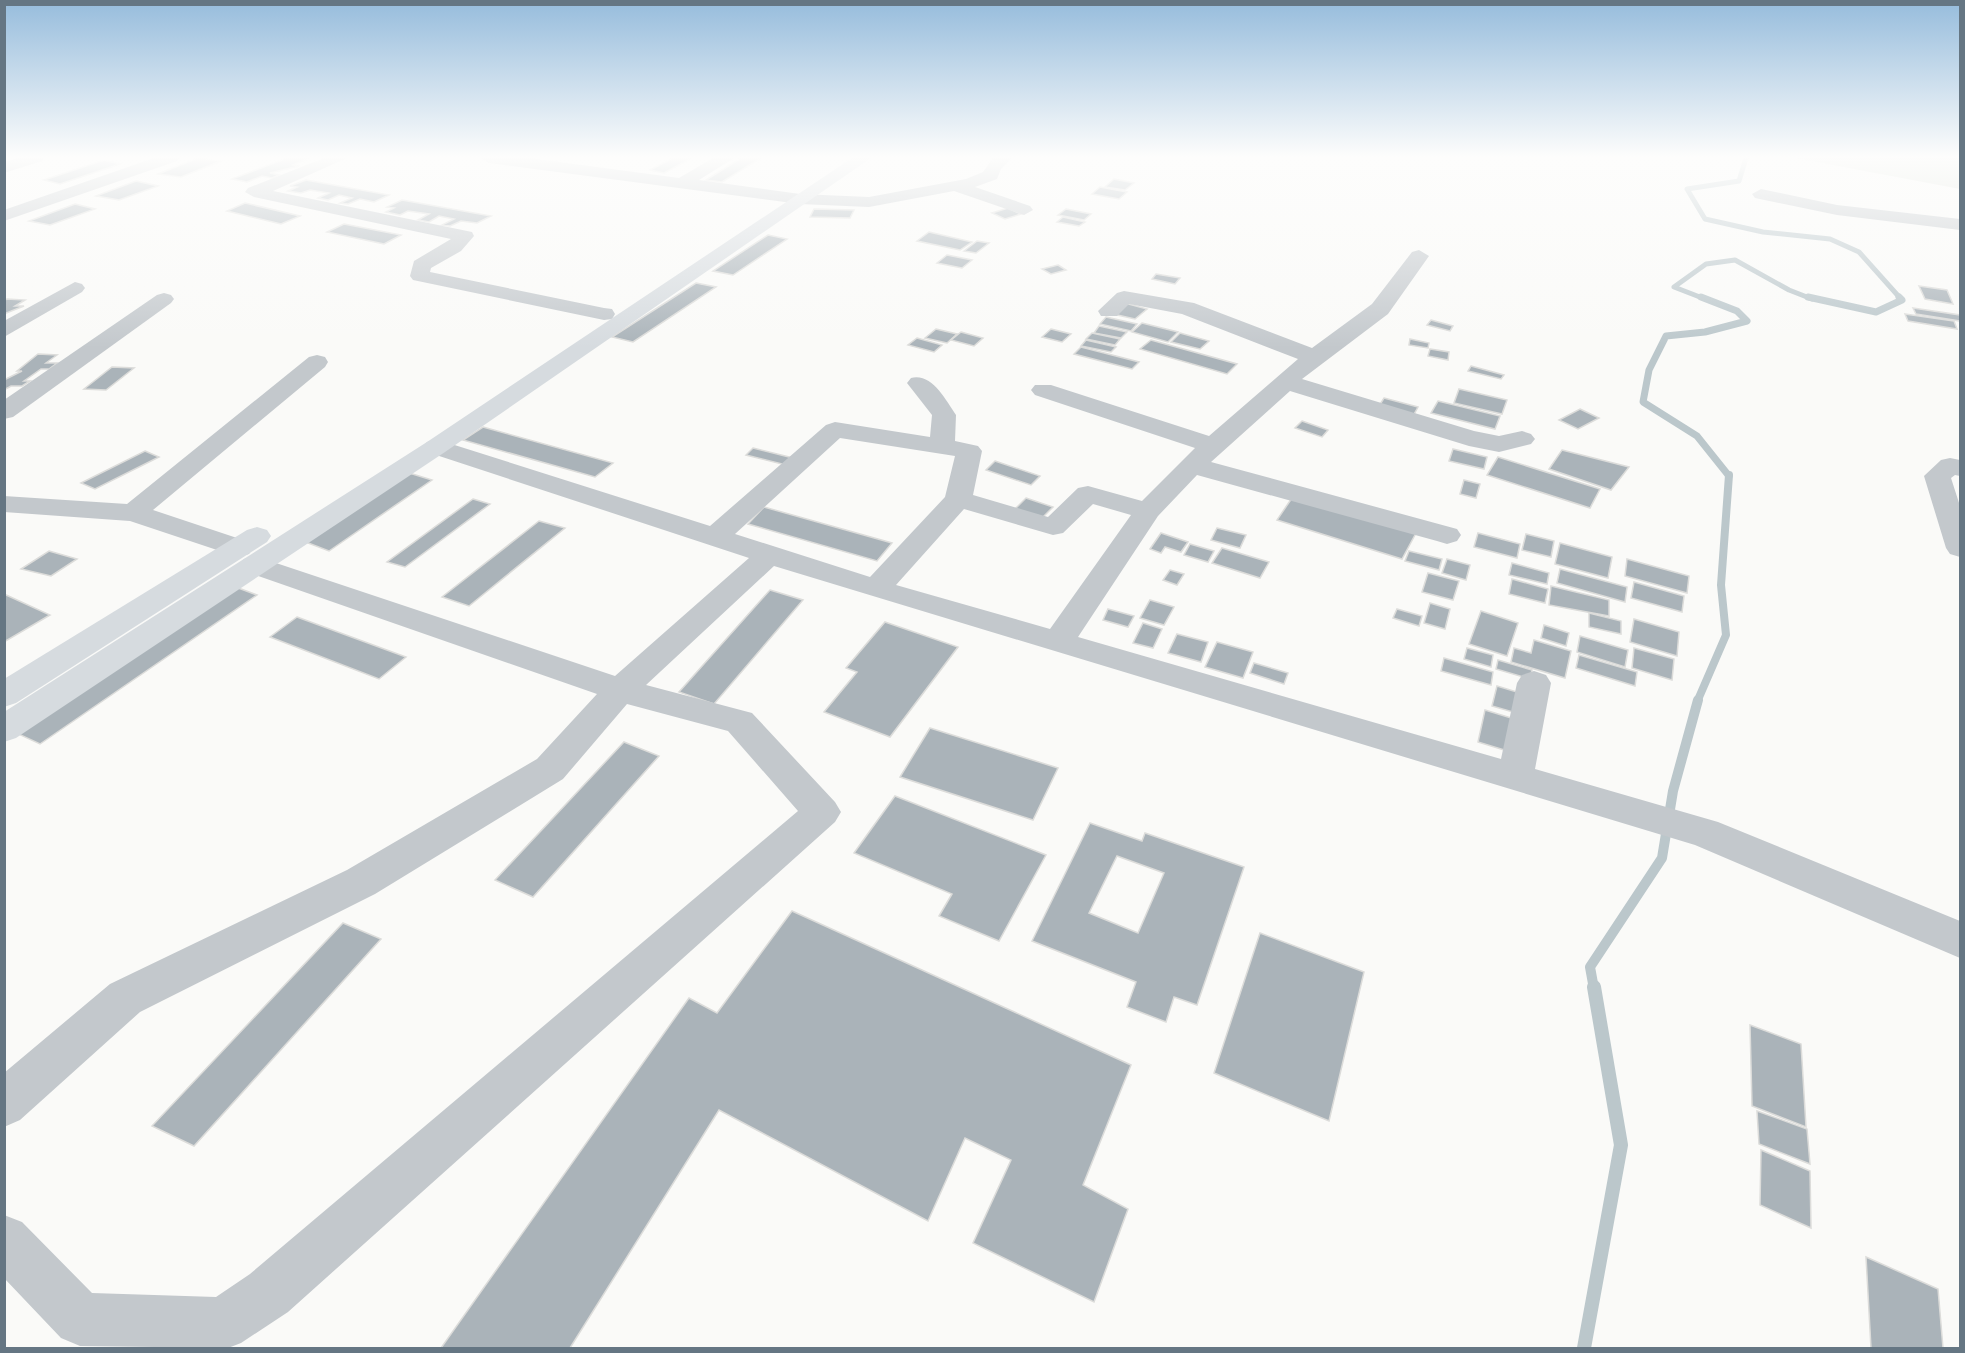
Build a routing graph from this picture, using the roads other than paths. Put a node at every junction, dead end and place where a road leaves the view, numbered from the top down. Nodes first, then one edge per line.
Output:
1 (394, 221) edge
2 (754, 221) edge
3 (758, 221) edge
4 (1928, 221) edge
5 (1960, 225) edge
6 (1419, 256) dead end
7 (75, 288) dead end
8 (164, 299) dead end
9 (1109, 311) dead end
10 (604, 314) junction
11 (4, 331) edge
12 (1314, 357) junction
13 (317, 362) dead end
14 (1286, 382) junction
15 (919, 383) dead end
16 (1044, 390) dead end
17 (4, 412) edge
18 (1522, 439) dead end
19 (1214, 446) junction
20 (436, 447) junction
21 (942, 447) junction
22 (1192, 465) junction
23 (1957, 465) edge
24 (958, 499) junction
25 (4, 504) edge
26 (1148, 511) junction
27 (133, 513) junction
28 (1447, 535) dead end
29 (712, 537) junction
30 (1960, 548) edge
31 (769, 555) junction
32 (246, 556) junction
33 (876, 589) junction
34 (1058, 642) junction
35 (1534, 683) dead end
36 (620, 690) junction
37 (4, 695) edge
38 (4, 729) edge
39 (1516, 776) junction
40 (1960, 940) edge
41 (4, 1104) edge
42 (4, 1240) edge

1 - 10 street
2 - 10 street
3 - 20 street
4 - 5 street
6 - 12 street
7 - 11 street
8 - 17 street
9 - 12 street
10 - 32 street
12 - 14 street
13 - 27 street
14 - 18 street
14 - 19 street
15 - 21 street
16 - 19 street
19 - 22 street
20 - 29 street
20 - 32 street
21 - 24 street
21 - 29 street
22 - 26 street
22 - 28 street
23 - 30 street
24 - 26 street
24 - 33 street
25 - 27 street
26 - 34 street
27 - 32 street
29 - 31 street
31 - 33 street
31 - 36 street
32 - 36 street
32 - 37 street
32 - 38 street
33 - 34 street
34 - 39 street
35 - 39 street
36 - 41 street
36 - 42 street
39 - 40 street

